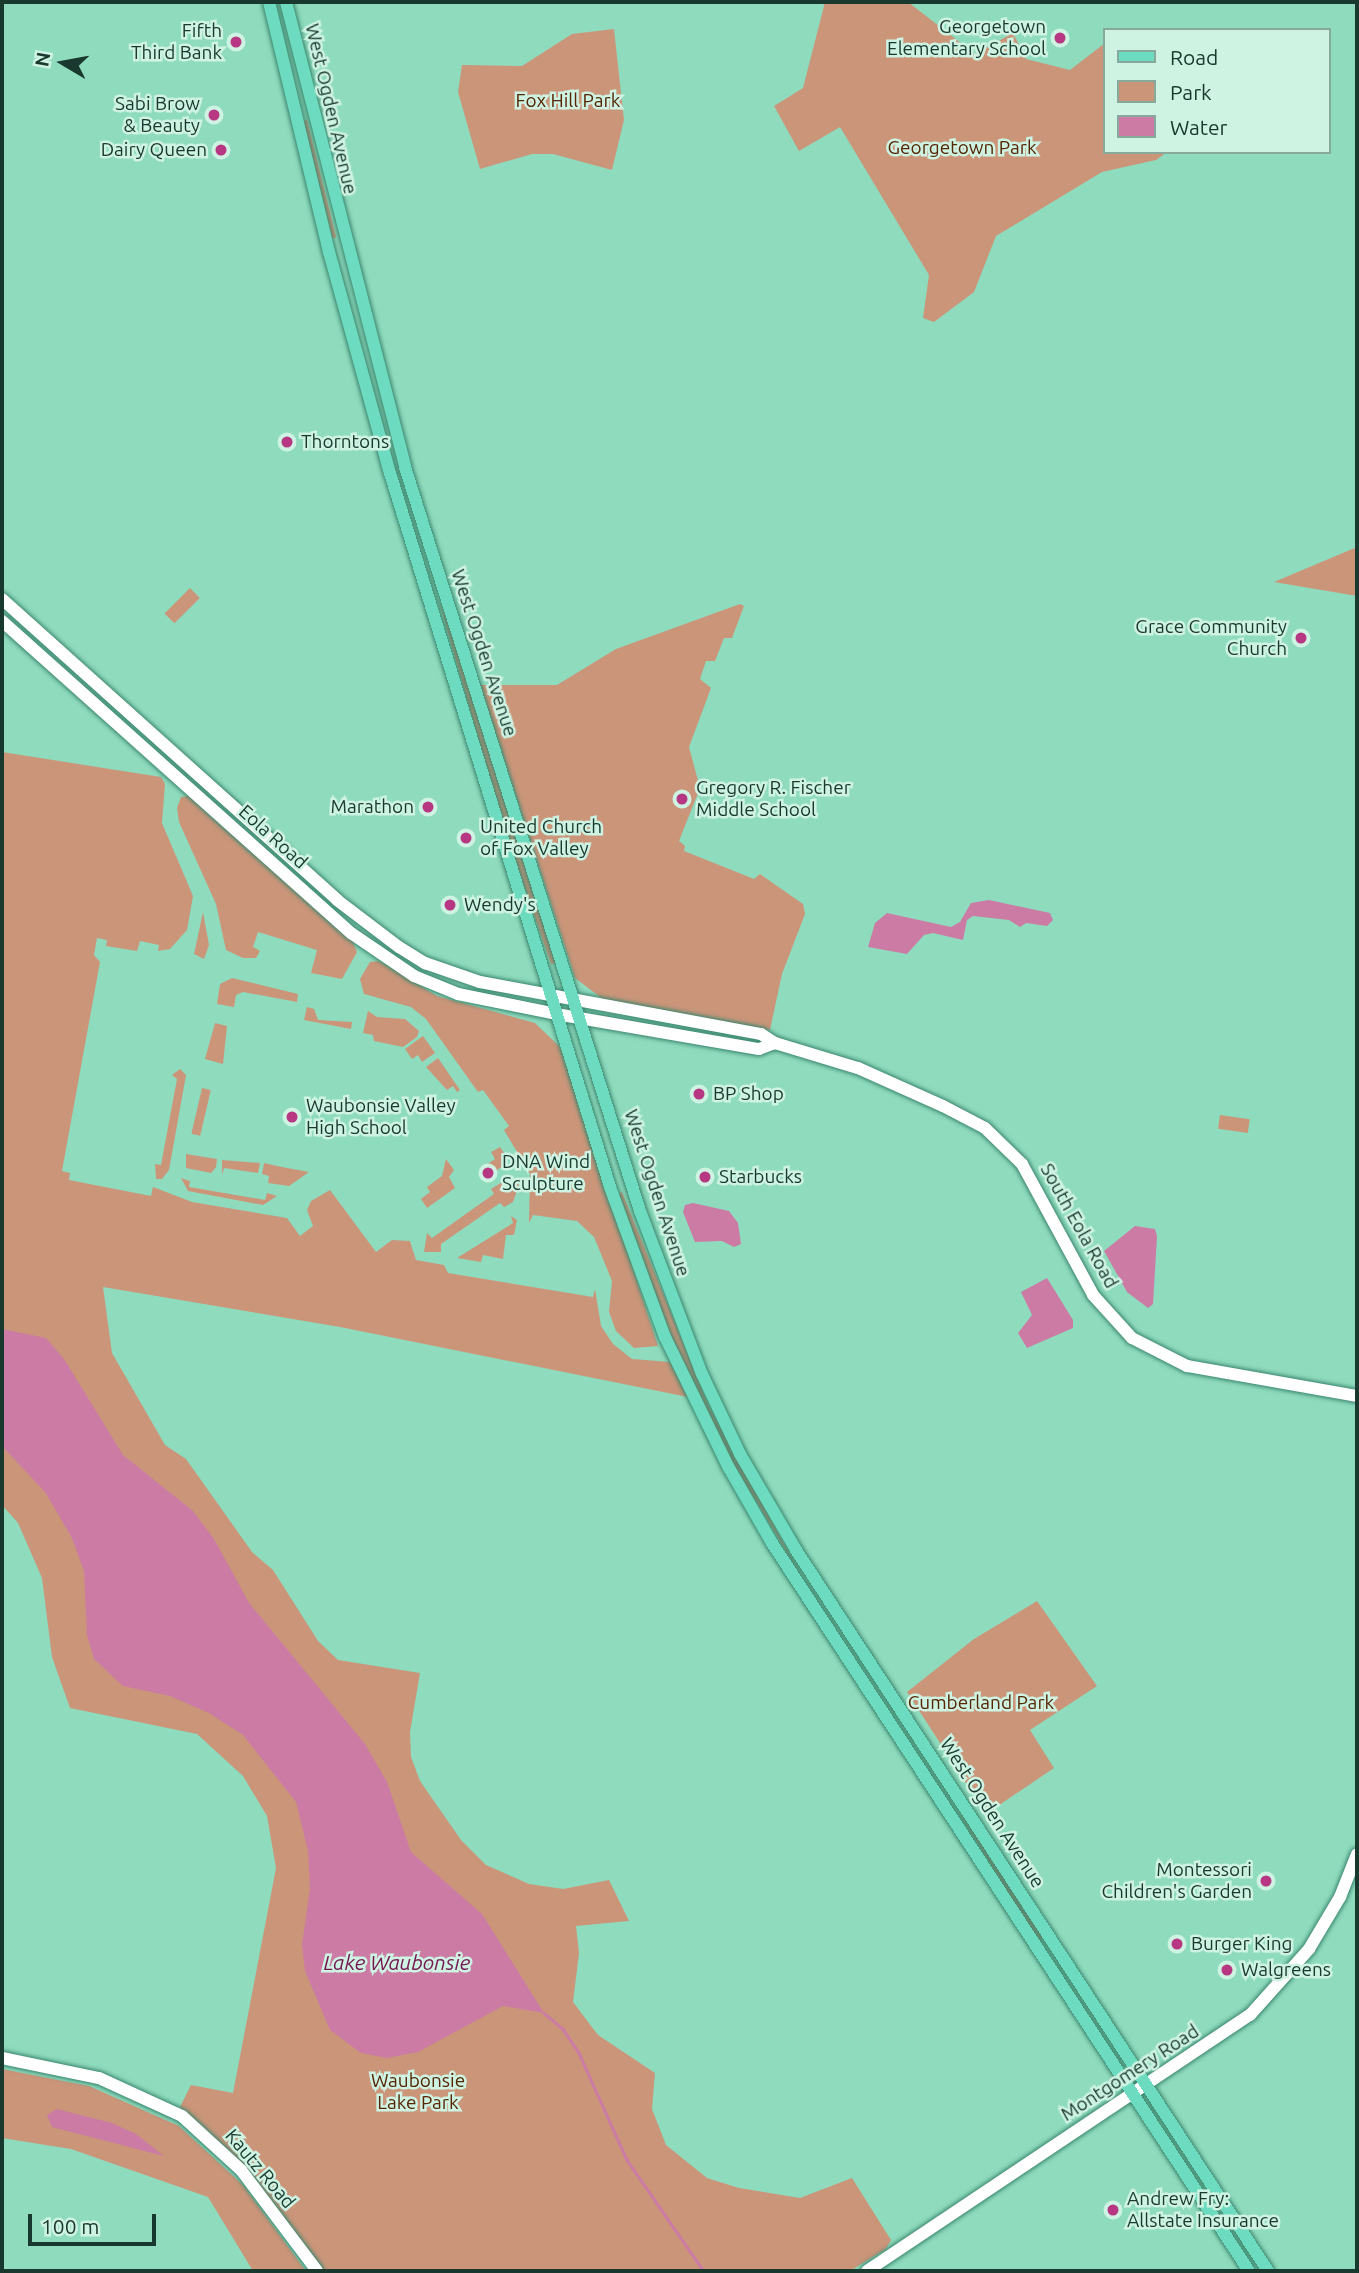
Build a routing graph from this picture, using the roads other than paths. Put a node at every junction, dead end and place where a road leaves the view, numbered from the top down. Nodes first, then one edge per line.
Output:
1 (269, 2) edge
2 (286, 2) edge
3 (329, 252) junction
4 (347, 253) junction
5 (2, 599) edge
6 (2, 621) edge
7 (551, 997) junction
8 (574, 1000) junction
9 (556, 1014) junction
10 (579, 1018) junction
11 (775, 1044) junction
12 (1357, 1396) edge
13 (1357, 1854) edge
14 (2, 2058) edge
15 (1146, 2084) junction
16 (1133, 2094) junction
17 (317, 2271) edge
18 (867, 2271) edge
19 (1249, 2271) edge
20 (1268, 2271) edge

1 - 3 main road, West Ogden Avenue
2 - 4 main road, West Ogden Avenue
3 - 4 main road
3 - 7 main road, West Ogden Avenue
4 - 8 main road, West Ogden Avenue
5 - 7 street, Eola Road
6 - 9 street, Eola Road
7 - 8 street, South Eola Road
7 - 9 main road, West Ogden Avenue
8 - 10 main road, West Ogden Avenue
8 - 11 street, South Eola Road
9 - 10 street, South Eola Road
9 - 16 main road, West Ogden Avenue
10 - 11 street, South Eola Road
10 - 15 main road, West Ogden Avenue
11 - 12 street, South Eola Road
13 - 15 street, Montgomery Road
14 - 17 street, Kautz Road
15 - 16 street, Montgomery Road
15 - 20 main road, West Ogden Avenue
16 - 18 street, Montgomery Road
16 - 19 main road, West Ogden Avenue

